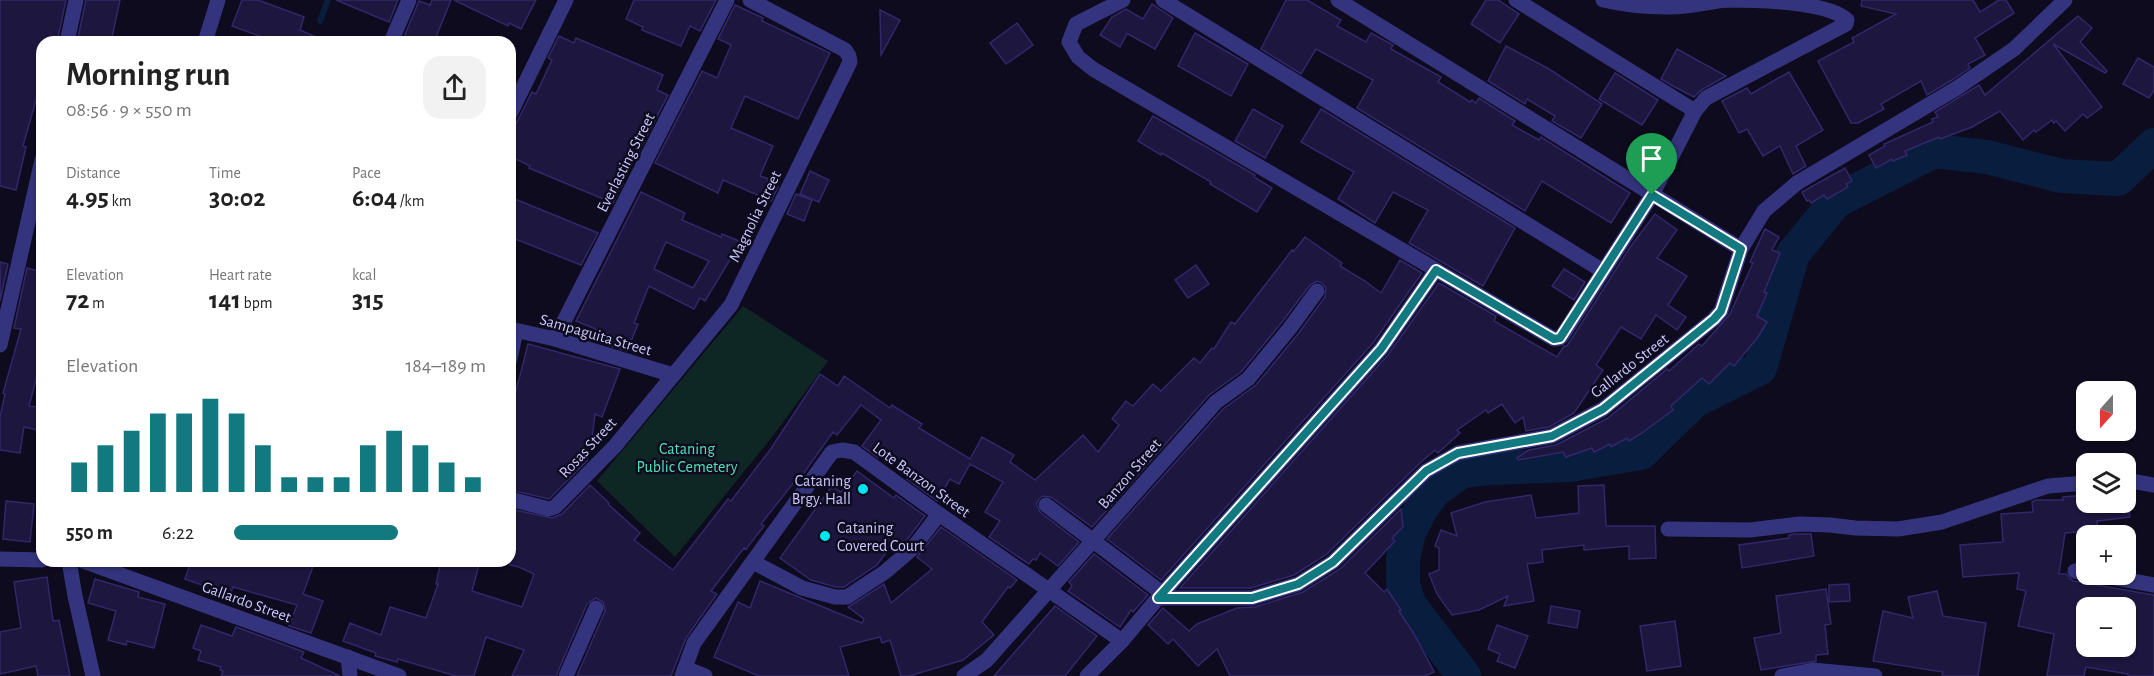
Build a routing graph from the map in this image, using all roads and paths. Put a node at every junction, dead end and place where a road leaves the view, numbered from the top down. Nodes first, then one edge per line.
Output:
1 (76, 0) edge
2 (218, 0) edge
3 (409, 0) edge
4 (566, 0) edge
5 (726, 0) edge
6 (750, 0) edge
7 (1123, 0) edge
8 (1163, 0) edge
9 (1338, 0) edge
10 (1516, 0) edge
11 (1603, 0) edge
12 (2065, 0) edge
13 (68, 36) edge
14 (207, 36) edge
15 (394, 36) edge
16 (516, 102) edge
17 (1695, 111) junction
18 (1652, 195) junction
19 (36, 214) edge
20 (1741, 249) junction
21 (1436, 270) junction
22 (1602, 271) junction
23 (1317, 291) dead end
24 (516, 331) edge
25 (555, 339) junction
26 (0, 345) edge
27 (672, 375) junction
28 (2136, 482) edge
29 (2076, 484) edge
30 (2154, 485) edge
31 (516, 501) edge
32 (1046, 505) dead end
33 (939, 514) junction
34 (1668, 529) dead end
35 (1094, 541) junction
36 (0, 559) edge
37 (36, 560) edge
38 (753, 562) junction
39 (70, 567) edge
40 (100, 567) edge
41 (2136, 582) edge
42 (2154, 585) edge
43 (1050, 591) junction
44 (1160, 596) junction
45 (596, 608) dead end
46 (1122, 641) junction
47 (348, 657) junction
48 (684, 672) edge
49 (93, 676) edge
50 (350, 676) edge
51 (399, 676) edge
52 (566, 676) edge
53 (705, 676) edge
54 (964, 676) edge
55 (1087, 676) edge
56 (1782, 676) edge
57 (1875, 676) edge

1 - 13 street
2 - 14 street
3 - 15 street
4 - 16 street
5 - 25 street, Everlasting Street
6 - 27 street, Magnolia Street
7 - 21 street
8 - 22 street
9 - 18 street
10 - 17 street
11 - 17 street
12 - 20 street, Gallardo Street
17 - 18 street
18 - 20 street
18 - 22 street
19 - 26 street
20 - 44 street, Gallardo Street
21 - 22 street
21 - 44 street
23 - 35 street, Banzon Street
24 - 25 street, Sampaguita Street
25 - 27 street, Sampaguita Street
27 - 31 street, Rosas Street
28 - 30 street
29 - 34 street
32 - 35 street
33 - 38 street
33 - 38 street, Lote Banzon Street
33 - 43 street, Lote Banzon Street
35 - 43 street, Banzon Street
35 - 44 street
36 - 37 street
38 - 48 street, Lote Banzon Street
39 - 49 street
40 - 47 street, Gallardo Street
41 - 42 street
43 - 46 street, Lote Banzon Street
43 - 54 street, Banzon Street
44 - 46 street
45 - 52 street
46 - 55 street
47 - 50 street
47 - 51 street, Gallardo Street
48 - 53 street
56 - 57 street

